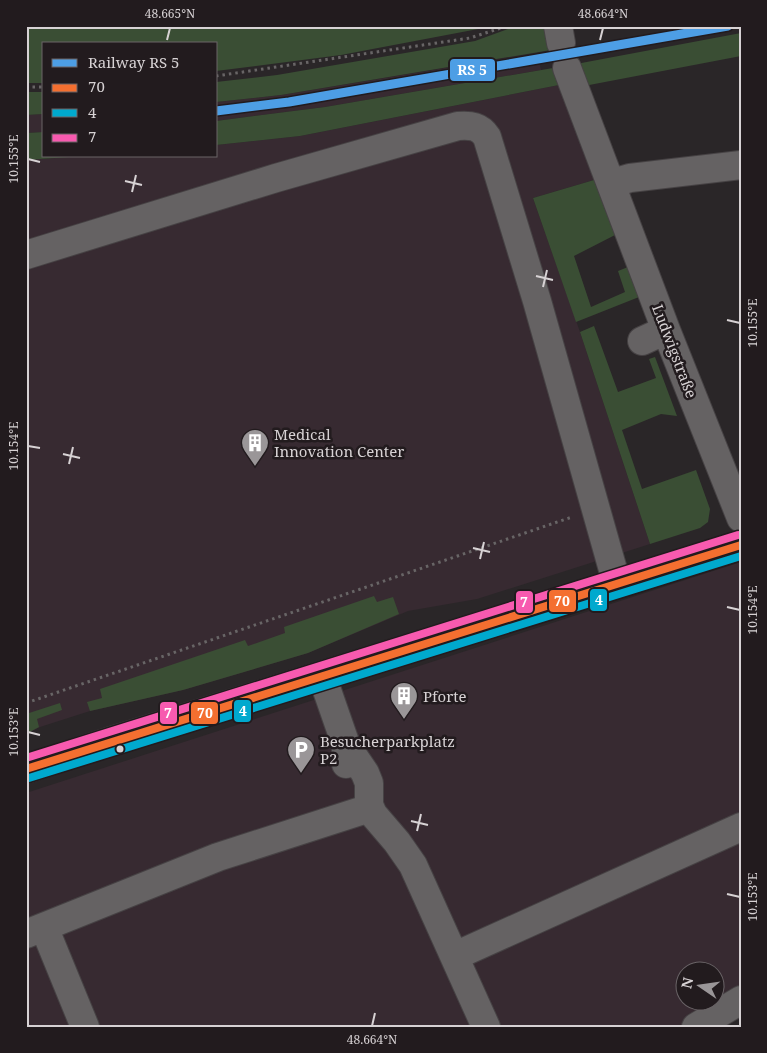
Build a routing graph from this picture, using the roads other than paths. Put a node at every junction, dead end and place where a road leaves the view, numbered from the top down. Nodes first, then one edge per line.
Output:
1 (562, 46) edge
2 (741, 165) edge
3 (612, 183) junction
4 (26, 255) edge
5 (666, 330) junction
6 (642, 341) dead end
7 (741, 518) edge
8 (740, 548) edge
9 (616, 584) junction
10 (322, 676) junction
11 (26, 770) edge
12 (370, 807) junction
13 (741, 827) edge
14 (35, 930) edge
15 (454, 956) junction
16 (741, 1000) edge
17 (85, 1027) edge
18 (486, 1027) edge
19 (696, 1027) edge

1 - 3 street, Ludwigstraße
2 - 3 street
3 - 5 street, Ludwigstraße
4 - 9 street
5 - 6 street
5 - 7 street, Ludwigstraße
8 - 9 main road
9 - 10 main road
10 - 11 main road
10 - 12 street
12 - 14 street
12 - 15 street
13 - 15 street
14 - 17 street
15 - 18 street
16 - 19 street

